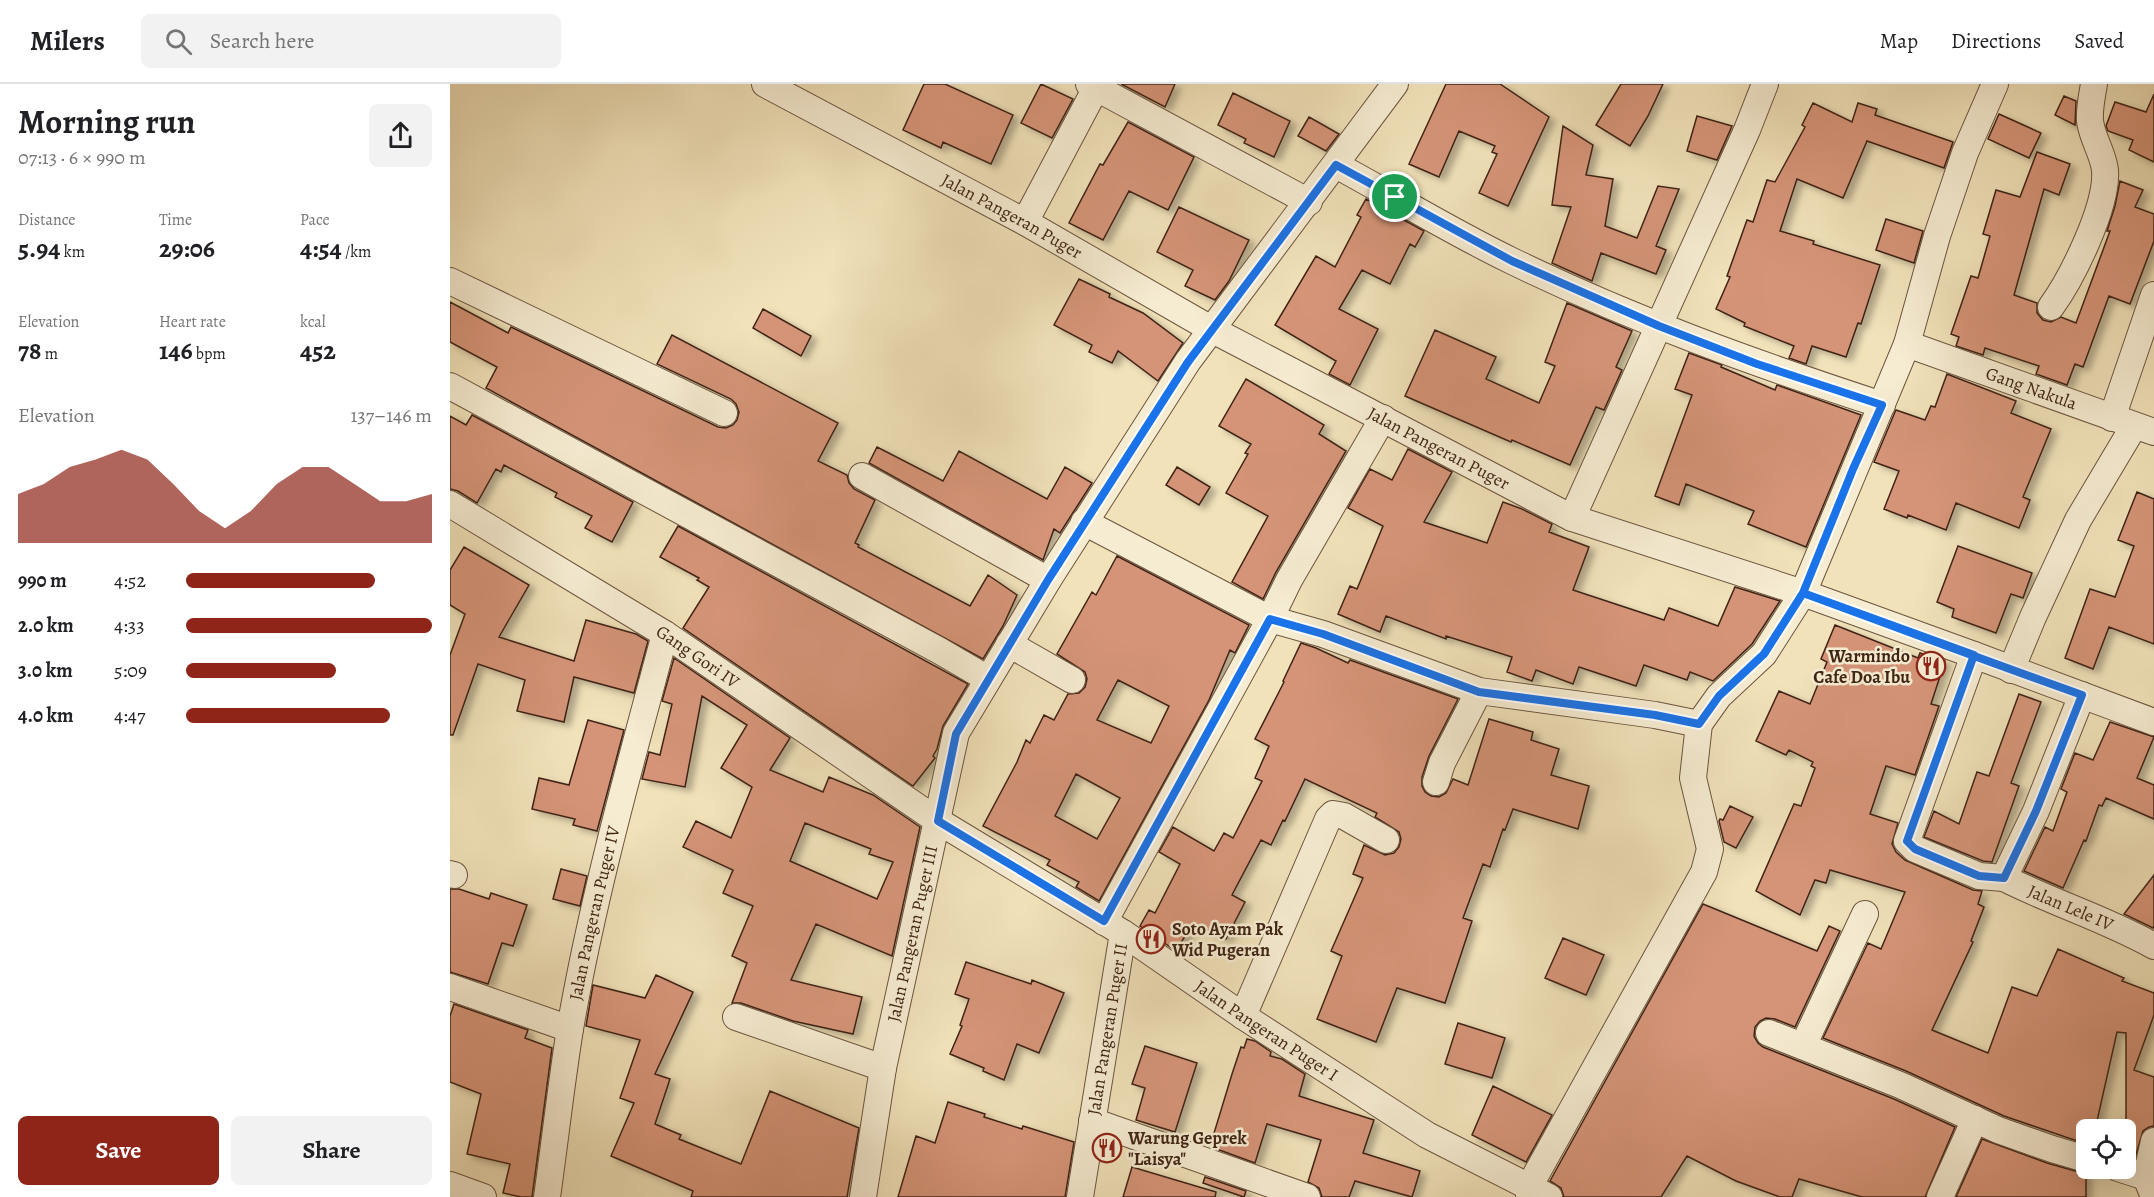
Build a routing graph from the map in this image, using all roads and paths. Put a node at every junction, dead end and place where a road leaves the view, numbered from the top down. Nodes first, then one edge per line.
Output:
1 (765, 84) edge
2 (1395, 84) edge
3 (1766, 84) edge
4 (1995, 84) edge
5 (2094, 84) edge
6 (1094, 85) edge
7 (1336, 165) junction
8 (1309, 202) junction
9 (1025, 222) junction
10 (450, 281) edge
11 (2154, 295) edge
12 (2050, 307) dead end
13 (1659, 326) junction
14 (1211, 329) junction
15 (1907, 344) junction
16 (450, 386) edge
17 (1882, 405) junction
18 (724, 412) dead end
19 (1383, 418) junction
20 (2133, 425) edge
21 (862, 476) dead end
22 (450, 504) edge
23 (1572, 518) junction
24 (1084, 522) junction
25 (1048, 580) junction
26 (1803, 593) junction
27 (1270, 619) junction
28 (665, 634) junction
29 (1009, 644) junction
30 (1974, 655) junction
31 (2011, 670) junction
32 (988, 680) junction
33 (1072, 680) dead end
34 (1479, 692) junction
35 (2082, 695) junction
36 (2154, 722) edge
37 (1699, 724) junction
38 (1436, 782) dead end
39 (938, 821) junction
40 (1386, 840) dead end
41 (2004, 878) junction
42 (1865, 914) dead end
43 (1113, 927) junction
44 (2154, 946) edge
45 (450, 987) edge
46 (1243, 1016) junction
47 (736, 1017) dead end
48 (570, 1029) junction
49 (1769, 1033) dead end
50 (1803, 1046) junction
51 (883, 1068) junction
52 (1975, 1119) junction
53 (1092, 1121) junction
54 (2154, 1141) edge
55 (2076, 1156) edge
56 (2136, 1179) edge
57 (450, 1185) edge
58 (2150, 1187) edge
59 (1536, 1194) edge
60 (483, 1197) edge
61 (547, 1197) edge
62 (862, 1197) edge
63 (1080, 1197) edge
64 (1307, 1197) edge
65 (1940, 1197) edge

1 - 9 street, Jalan Pangeran Puger
2 - 7 street, Jalan Pangeran Puger III
3 - 13 street
4 - 15 street
5 - 12 street
6 - 8 street
6 - 9 street
7 - 8 street, Jalan Pangeran Puger III
7 - 13 street
8 - 14 street, Jalan Pangeran Puger III
9 - 14 street, Jalan Pangeran Puger
10 - 18 street
11 - 20 street
13 - 17 street
13 - 23 street
14 - 19 street, Jalan Pangeran Puger
14 - 24 street, Jalan Pangeran Puger III
15 - 17 street
15 - 20 street, Gang Nakula
16 - 32 street
17 - 26 street
19 - 23 street, Jalan Pangeran Puger
19 - 27 street, Jalan Pangeran Puger II
20 - 31 street
21 - 25 street
22 - 28 street, Gang Gori IV
23 - 26 street, Jalan Pangeran Puger
24 - 25 street, Jalan Pangeran Puger III
24 - 27 street
25 - 29 street, Jalan Pangeran Puger III
26 - 30 street, Jalan Pangeran Puger
26 - 37 street
27 - 34 street
27 - 43 street, Jalan Pangeran Puger II
28 - 39 street, Gang Gori IV
28 - 48 street, Jalan Pangeran Puger IV
29 - 32 street, Jalan Pangeran Puger III
29 - 33 street
30 - 31 street, Jalan Pangeran Puger
30 - 41 street
31 - 35 street, Jalan Pangeran Puger
32 - 39 street, Jalan Pangeran Puger III
34 - 37 street
34 - 38 street
35 - 36 street, Jalan Pangeran Puger
35 - 41 street, Jalan Lele IV
37 - 59 street
39 - 43 street, Jalan Pangeran Puger I
39 - 51 street, Jalan Pangeran Puger III
40 - 46 street
41 - 44 street, Jalan Lele IV
42 - 50 street
43 - 46 street, Jalan Pangeran Puger I
43 - 53 street, Jalan Pangeran Puger II
45 - 48 street
46 - 59 street, Jalan Pangeran Puger I
47 - 51 street
48 - 61 street, Jalan Pangeran Puger IV
49 - 50 street
50 - 52 street
51 - 62 street, Jalan Pangeran Puger III
52 - 55 street
52 - 65 street
53 - 63 street, Jalan Pangeran Puger II
53 - 64 street
54 - 58 street
56 - 58 street
57 - 60 street

